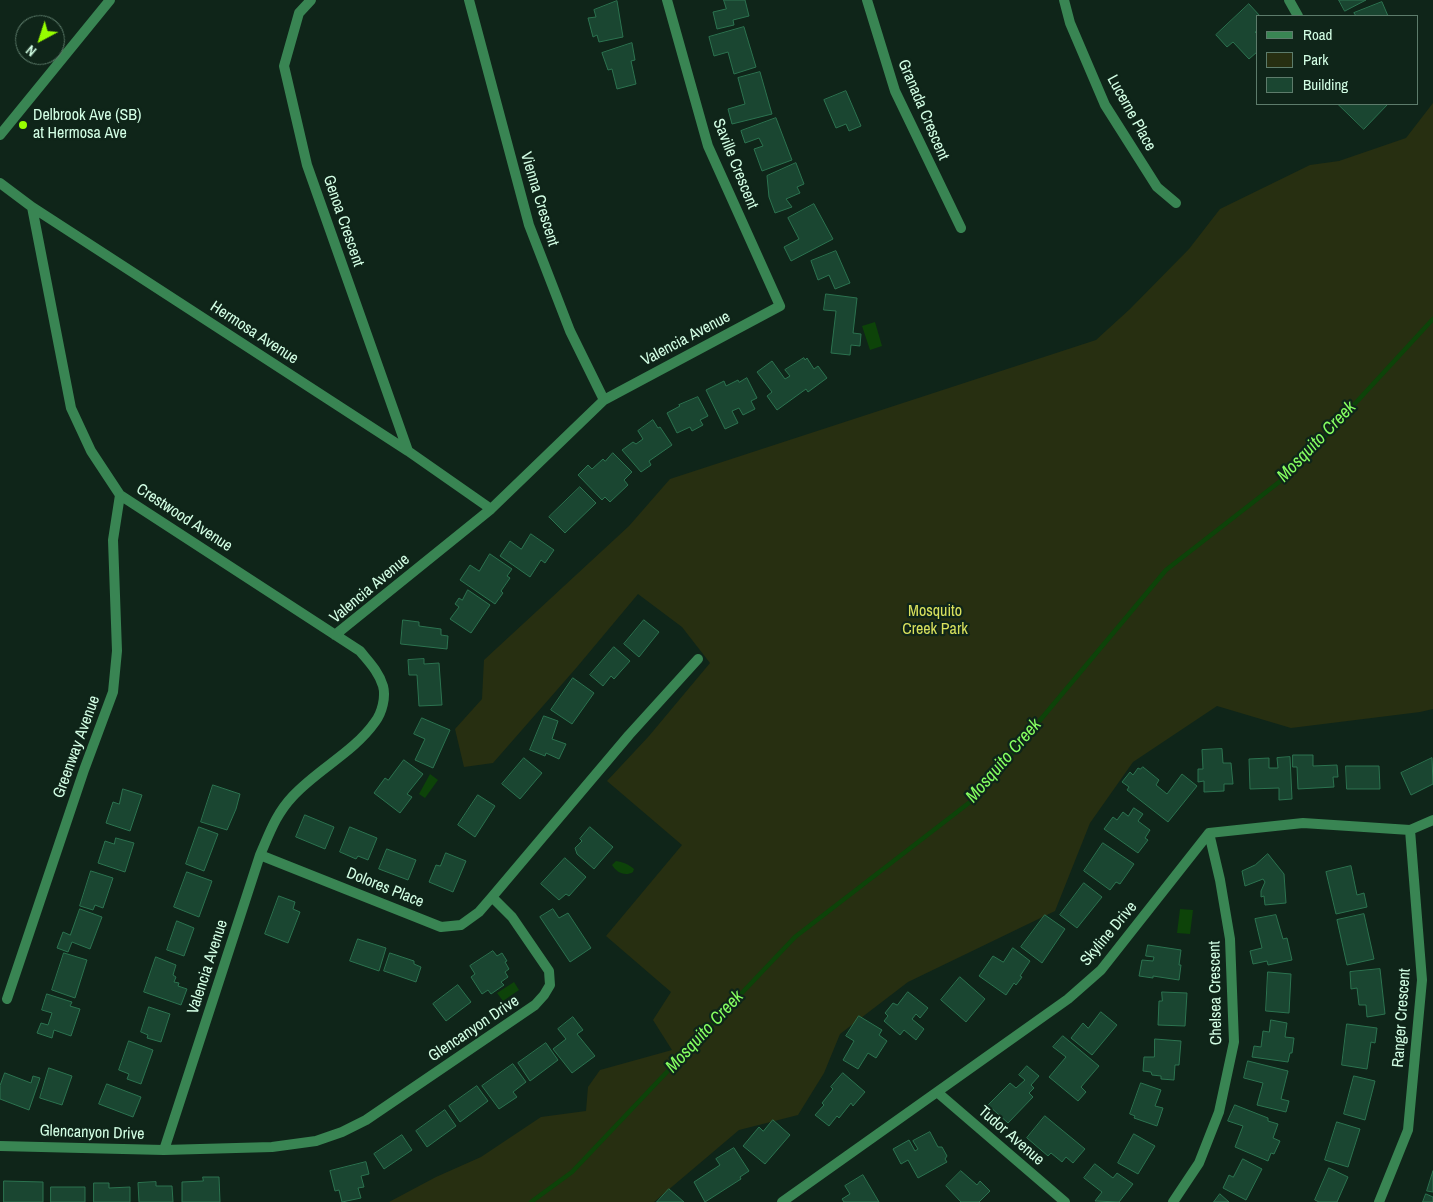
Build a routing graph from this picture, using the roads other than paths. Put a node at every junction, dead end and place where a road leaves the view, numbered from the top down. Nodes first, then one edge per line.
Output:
1 (110, 0) edge
2 (311, 0) edge
3 (469, 0) edge
4 (667, 0) edge
5 (867, 0) edge
6 (1064, 0) edge
7 (1289, 0) edge
8 (1297, 15) edge
9 (0, 135) edge
10 (0, 183) edge
11 (1176, 203) dead end
12 (32, 207) junction
13 (960, 228) dead end
14 (780, 306) joint
15 (604, 400) junction
16 (408, 451) junction
17 (120, 494) junction
18 (491, 509) junction
19 (335, 635) junction
20 (698, 659) dead end
21 (1433, 820) edge
22 (1410, 830) junction
23 (1209, 833) junction
24 (260, 855) junction
25 (492, 897) junction
26 (7, 999) dead end
27 (937, 1092) junction
28 (0, 1146) edge
29 (164, 1150) junction
30 (782, 1202) edge
31 (1065, 1202) edge
32 (1173, 1202) edge
33 (1379, 1202) edge

1 - 9 street
2 - 16 street, Genoa Crescent
3 - 15 street, Vienna Crescent
4 - 14 street, Saville Crescent
5 - 13 street, Granada Crescent
6 - 11 street, Lucerne Place
7 - 8 street
10 - 12 street, Hermosa Avenue
12 - 16 street, Hermosa Avenue
12 - 17 street, Crestwood Avenue
14 - 15 street, Valencia Avenue
15 - 18 street, Valencia Avenue
16 - 18 street, Hermosa Avenue
17 - 19 street, Crestwood Avenue
17 - 26 street, Greenway Avenue
18 - 19 street, Valencia Avenue
19 - 24 street, Valencia Avenue
20 - 25 street
21 - 22 street
22 - 23 street
22 - 33 street, Ranger Crescent
23 - 27 street, Skyline Drive
23 - 32 street, Chelsea Crescent
24 - 25 street, Dolores Place
24 - 29 street, Valencia Avenue
25 - 29 street, Glencanyon Drive
27 - 30 street, Skyline Drive
27 - 31 street, Tudor Avenue
28 - 29 street, Glencanyon Drive

